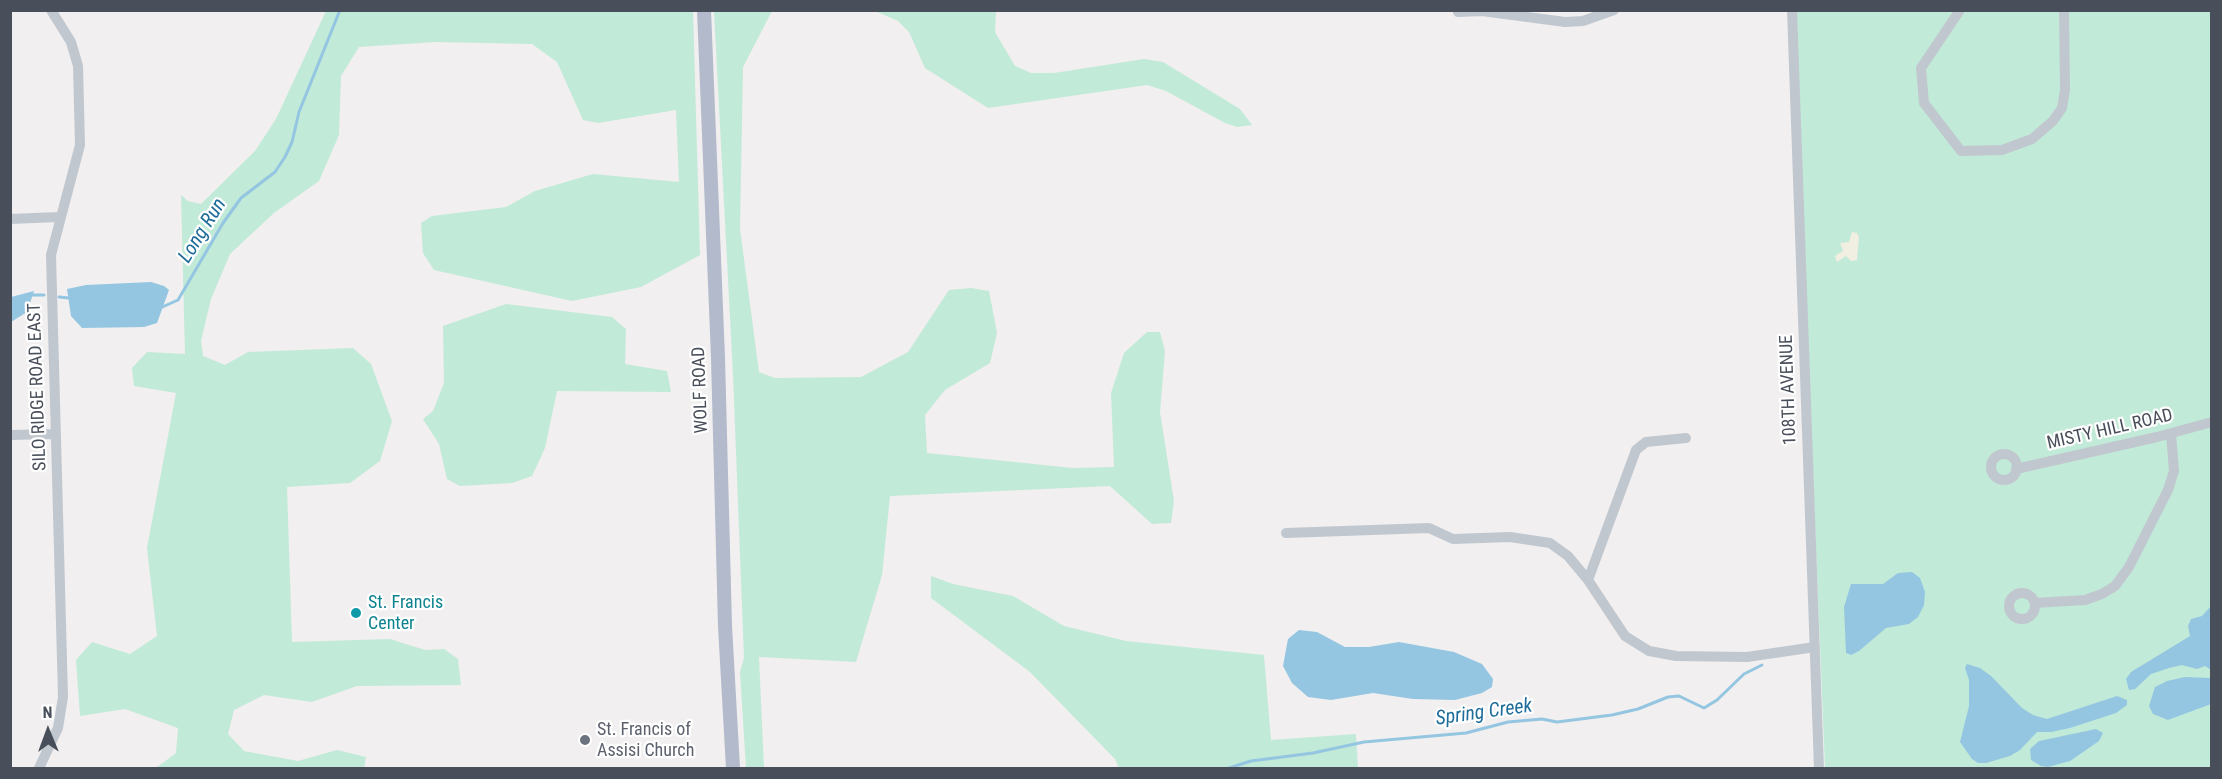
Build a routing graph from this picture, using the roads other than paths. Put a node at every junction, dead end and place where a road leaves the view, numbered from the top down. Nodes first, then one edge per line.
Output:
1 (51, 10) edge
2 (704, 10) edge
3 (1614, 10) edge
4 (1792, 10) edge
5 (1960, 10) edge
6 (2064, 10) edge
7 (1458, 12) dead end
8 (59, 218) junction
9 (10, 219) edge
10 (2211, 422) edge
11 (56, 434) junction
12 (2171, 434) junction
13 (10, 435) edge
14 (1686, 438) dead end
15 (2016, 469) dead end
16 (1286, 533) dead end
17 (1588, 580) junction
18 (2035, 603) dead end
19 (1815, 647) junction
20 (39, 768) edge
21 (734, 768) edge
22 (1819, 768) edge

1 - 8 street, SILO RIDGE ROAD EAST
2 - 21 main road, WOLF ROAD
3 - 7 street
4 - 19 street, 108TH AVENUE
5 - 6 street
8 - 9 street
8 - 11 street, SILO RIDGE ROAD EAST
10 - 12 street, MISTY HILL ROAD
11 - 13 street
11 - 20 street, SILO RIDGE ROAD EAST
12 - 15 street, MISTY HILL ROAD
12 - 18 street
14 - 17 street
16 - 17 street
17 - 19 street
19 - 22 street, 108TH AVENUE

